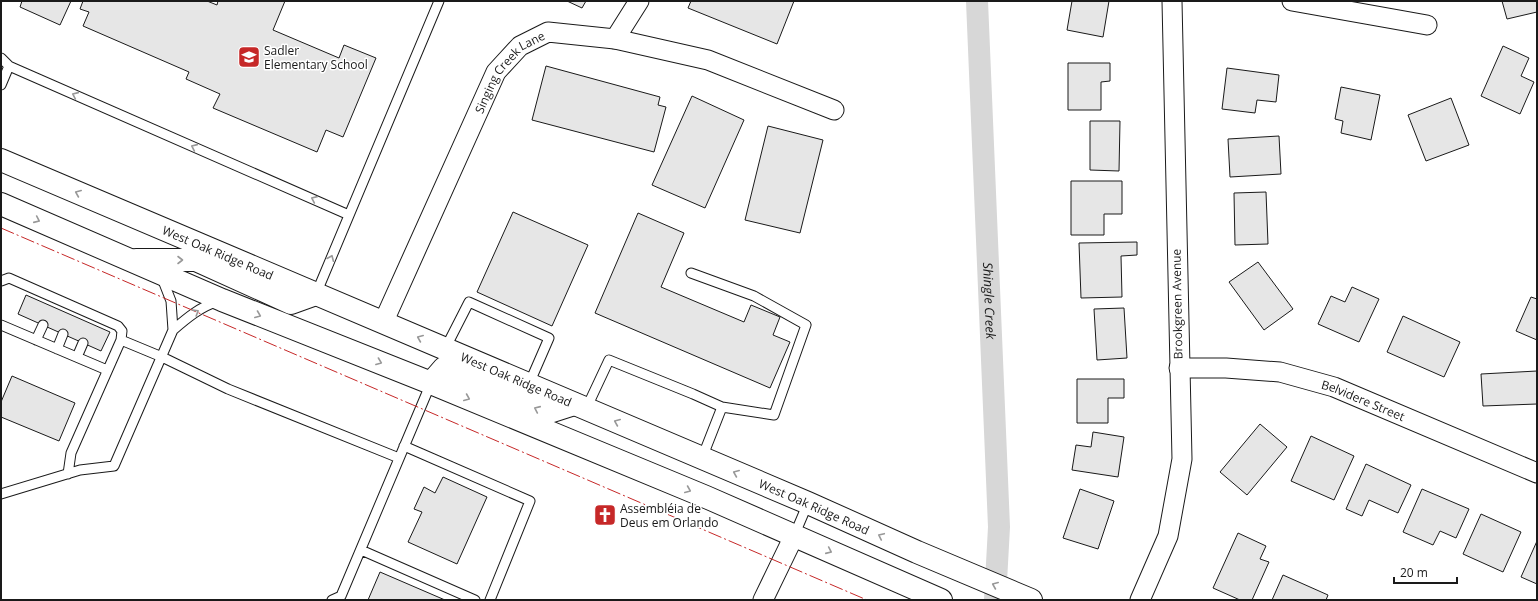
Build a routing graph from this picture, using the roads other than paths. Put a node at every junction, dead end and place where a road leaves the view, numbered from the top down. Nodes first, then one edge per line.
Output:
1 (439, 1) edge
2 (639, 1) edge
3 (1172, 1) edge
4 (1292, 1) edge
5 (1427, 24) dead end
6 (615, 39) junction
7 (1, 58) edge
8 (9, 66) junction
9 (1, 85) edge
10 (834, 110) dead end
11 (1, 160) edge
12 (1, 204) edge
13 (349, 215) junction
14 (127, 260) junction
15 (691, 273) dead end
16 (161, 275) junction
17 (1, 281) edge
18 (316, 294) junction
19 (222, 300) junction
20 (383, 322) junction
21 (1, 325) edge
22 (43, 325) dead end
23 (173, 330) junction
24 (64, 334) dead end
25 (36, 340) junction
26 (120, 340) junction
27 (83, 343) dead end
28 (57, 349) junction
29 (445, 349) junction
30 (77, 357) junction
31 (162, 357) junction
32 (1179, 368) junction
33 (107, 370) junction
34 (431, 382) junction
35 (529, 384) junction
36 (580, 406) junction
37 (722, 407) junction
38 (404, 446) junction
39 (400, 458) junction
40 (702, 458) junction
41 (1537, 473) edge
42 (68, 474) junction
43 (1, 494) edge
44 (808, 503) junction
45 (794, 536) junction
46 (361, 550) junction
47 (1143, 599) edge
48 (332, 600) edge
49 (475, 600) edge
50 (490, 600) edge
51 (763, 600) edge
52 (941, 600) edge
53 (1031, 600) edge

1 - 13 lane
2 - 6 street
3 - 32 street, Brookgreen Avenue
4 - 5 street
6 - 10 street, Singing Creek Lane
6 - 20 street, Singing Creek Lane
7 - 8 lane
8 - 9 lane
13 -> 8 lane
18 -> 11 street, West Oak Ridge Road
12 -> 14 street
18 -> 13 lane
14 - 16 street
14 -> 18 street
15 - 37 lane
16 - 19 street
16 - 23 lane
17 - 26 lane
18 - 20 street, West Oak Ridge Road
23 -> 19 lane
19 -> 34 street
29 -> 20 street, West Oak Ridge Road
21 - 25 lane
22 - 25 lane
23 - 31 lane
24 - 28 lane
25 - 28 lane
26 - 31 lane
26 - 33 lane
27 - 30 lane
28 - 30 lane
29 - 35 street, West Oak Ridge Road
29 - 35 lane
30 - 33 lane
31 - 39 lane
31 - 42 lane
32 - 41 street, Belvidere Street
32 - 47 street, Brookgreen Avenue
33 - 42 lane
36 -> 34 street
34 - 38 lane
34 -> 45 street
35 - 36 street, West Oak Ridge Road
36 - 37 lane
40 -> 36 street, West Oak Ridge Road
37 - 40 lane
38 - 39 lane
38 - 50 lane
39 - 46 lane
44 -> 40 street, West Oak Ridge Road
42 - 43 lane
44 - 45 lane
53 -> 44 street, West Oak Ridge Road
45 - 51 street
45 -> 52 street
46 - 48 lane
46 - 49 lane

